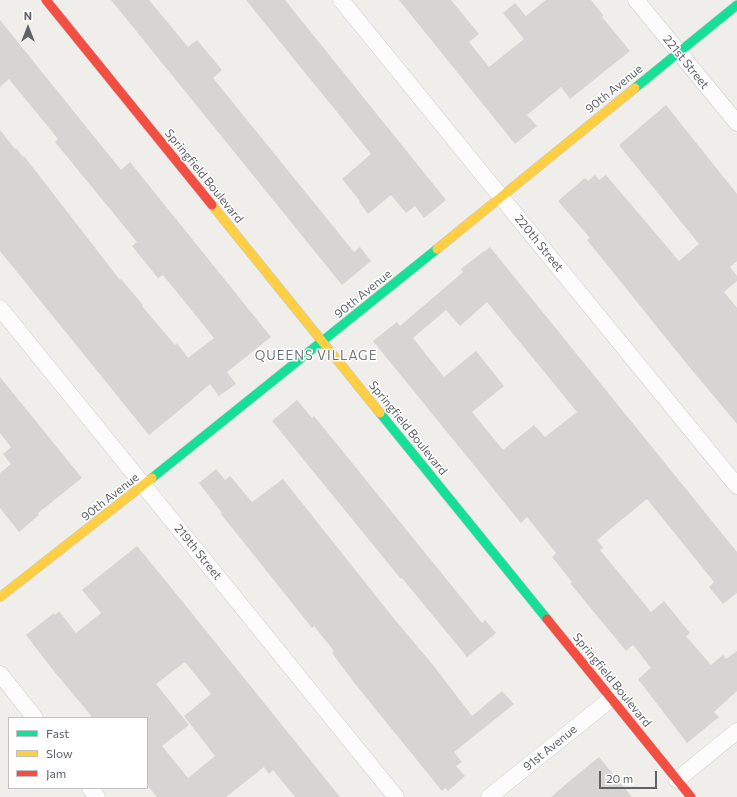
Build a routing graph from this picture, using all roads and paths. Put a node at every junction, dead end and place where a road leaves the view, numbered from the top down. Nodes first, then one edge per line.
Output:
1 (46, 0) edge
2 (341, 0) edge
3 (636, 0) edge
4 (737, 5) edge
5 (678, 52) junction
6 (737, 123) edge
7 (501, 197) junction
8 (0, 308) edge
9 (324, 342) junction
10 (144, 486) junction
11 (737, 486) edge
12 (0, 597) edge
13 (0, 674) edge
14 (612, 698) junction
15 (34, 717) edge
16 (737, 731) edge
17 (677, 780) junction
18 (91, 789) edge
19 (98, 797) edge
20 (396, 797) edge
21 (488, 797) edge
22 (691, 797) edge

1 - 9 main road, Springfield Boulevard
2 - 7 street, 220th Street
3 - 5 street, 221st Street
4 - 5 main road, 90th Avenue
5 - 6 street, 221st Street
5 - 7 main road, 90th Avenue
7 - 9 main road, 90th Avenue
7 - 11 street, 220th Street
8 - 10 street, 219th Street
9 - 10 main road, 90th Avenue
9 - 14 main road, Springfield Boulevard
10 - 12 main road, 90th Avenue
10 - 20 street, 219th Street
13 - 15 street
14 - 17 main road, Springfield Boulevard
14 - 21 street, 91st Avenue
16 - 17 street
17 - 22 main road, Springfield Boulevard
18 - 19 street

